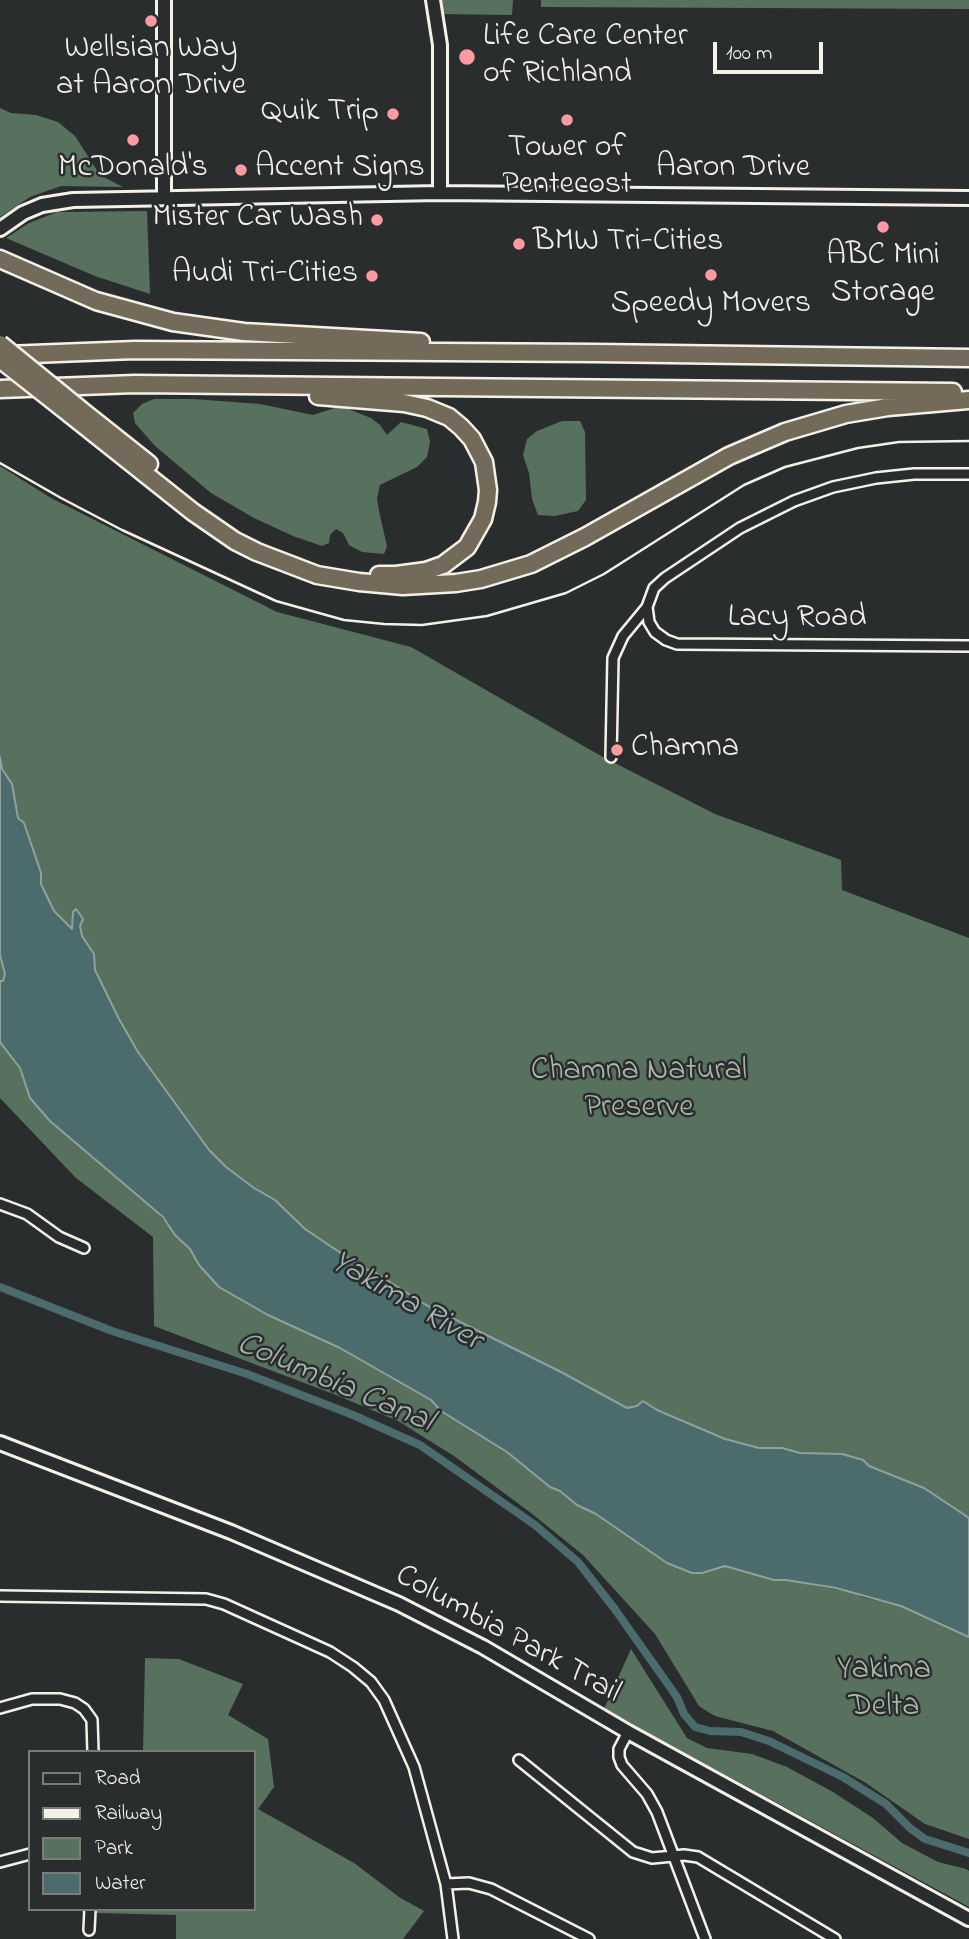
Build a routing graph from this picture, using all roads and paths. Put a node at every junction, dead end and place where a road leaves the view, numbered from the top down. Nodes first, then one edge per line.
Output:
1 (164, 0) edge
2 (433, 0) edge
3 (440, 193) junction
4 (164, 197) junction
5 (969, 198) edge
6 (1, 228) edge
7 (0, 257) edge
8 (0, 344) edge
9 (595, 353) junction
10 (0, 357) edge
11 (969, 358) edge
12 (232, 386) junction
13 (0, 389) edge
14 (969, 393) edge
15 (969, 400) edge
16 (76, 412) junction
17 (969, 474) edge
18 (647, 607) junction
19 (969, 646) edge
20 (611, 757) dead end
21 (0, 1204) edge
22 (84, 1248) dead end
23 (0, 1443) edge
24 (0, 1596) edge
25 (0, 1708) edge
26 (628, 1732) junction
27 (93, 1750) edge
28 (519, 1760) dead end
29 (28, 1855) edge
30 (674, 1855) junction
31 (0, 1862) edge
32 (446, 1884) junction
33 (90, 1911) edge
34 (969, 1919) edge
35 (89, 1930) dead end
36 (453, 1939) edge
37 (589, 1939) edge
38 (705, 1939) edge
39 (835, 1939) edge

1 - 4 main road
2 - 3 main road
3 - 4 main road, Aaron Drive
3 - 5 main road, Aaron Drive
4 - 6 main road, Aaron Drive
7 - 9 highway
8 - 16 highway, bridge
9 - 10 highway
9 - 11 highway
10 - 16 highway, bridge
12 - 13 highway
12 - 14 highway
12 - 16 highway
15 - 16 highway
17 - 18 street
18 - 19 street, Lacy Road
18 - 20 street
21 - 22 street
23 - 26 main road, Columbia Park Trail
24 - 32 street
25 - 27 street
26 - 30 street
26 - 34 main road, Columbia Park Trail
28 - 30 street
29 - 31 street
30 - 38 street
30 - 39 street
32 - 36 street
32 - 37 street
33 - 35 street

